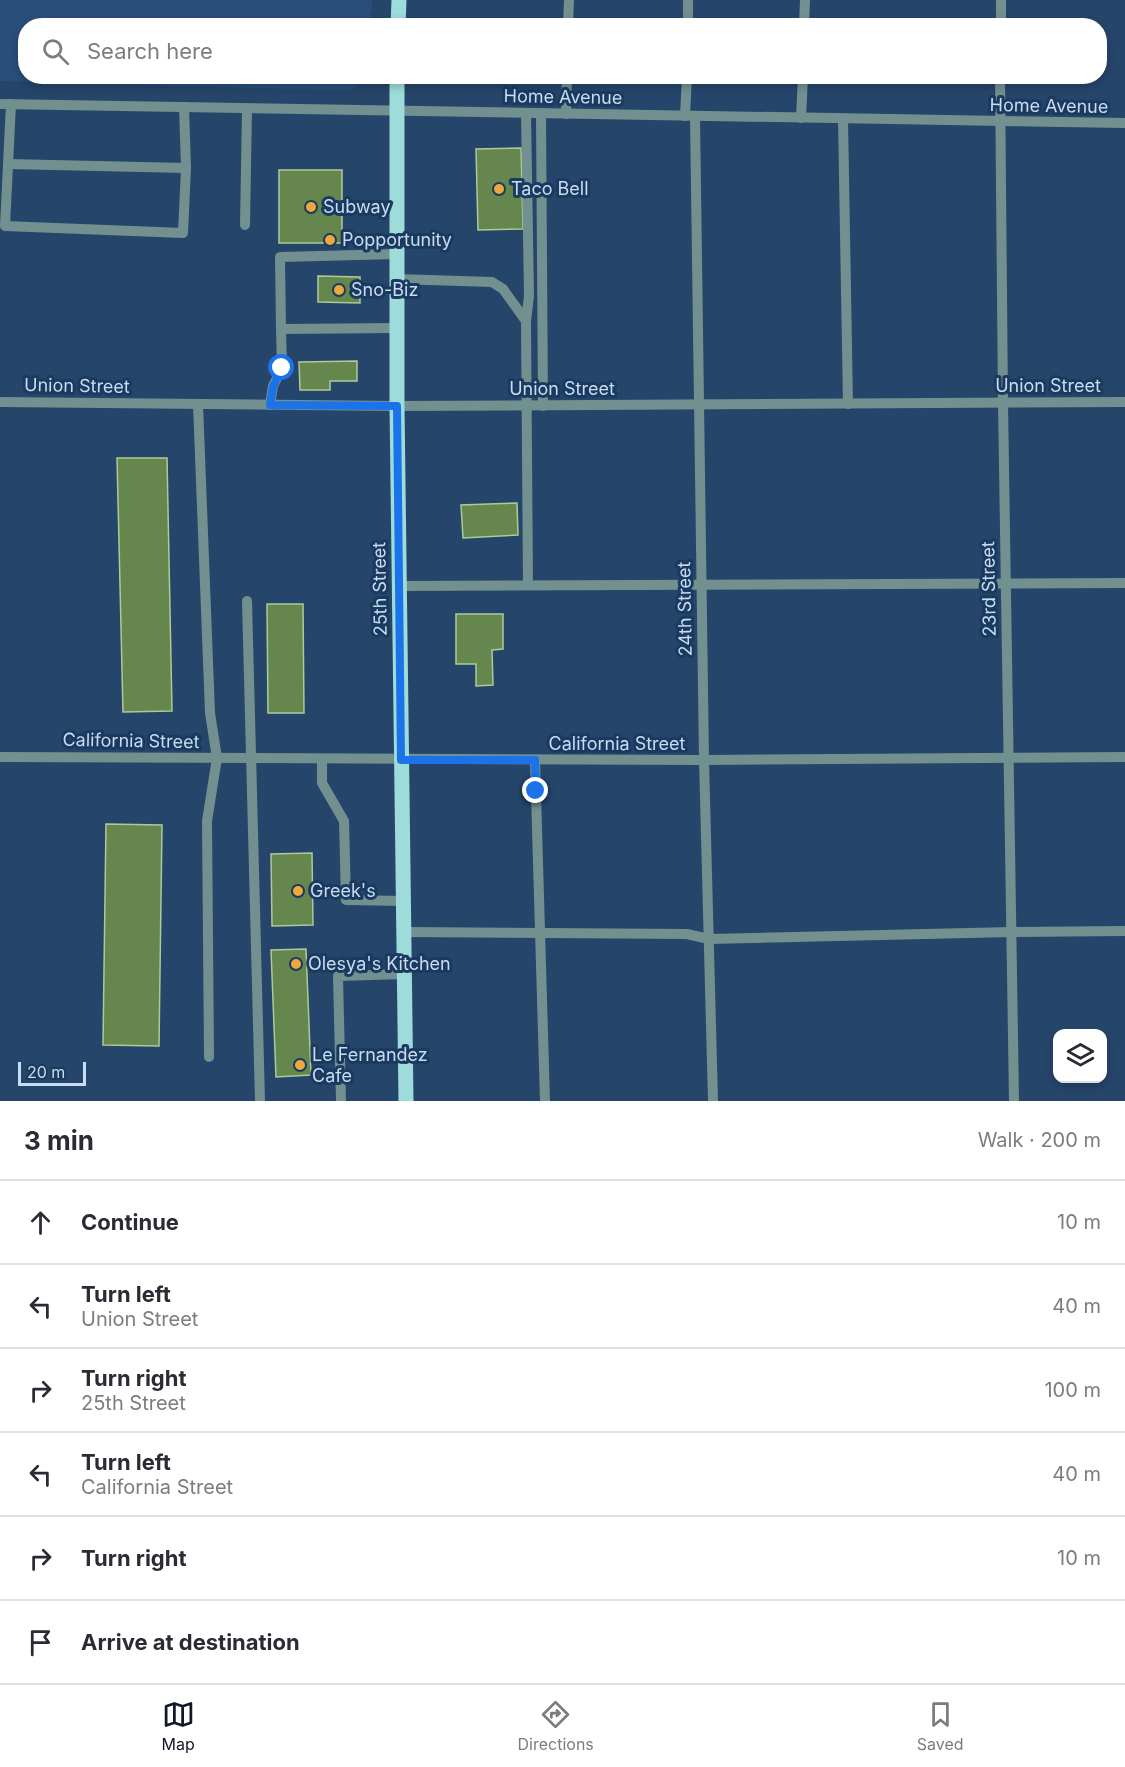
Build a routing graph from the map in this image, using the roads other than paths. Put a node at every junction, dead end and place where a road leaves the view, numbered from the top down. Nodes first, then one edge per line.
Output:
1 (399, 0) edge
2 (569, 0) edge
3 (688, 0) edge
4 (805, 0) edge
5 (1001, 0) edge
6 (398, 18) edge
7 (568, 18) edge
8 (688, 18) edge
9 (804, 18) edge
10 (1001, 18) edge
11 (397, 84) edge
12 (567, 84) edge
13 (688, 84) edge
14 (802, 84) edge
15 (1000, 84) edge
16 (5, 104) edge
17 (184, 107) junction
18 (247, 109) junction
19 (396, 112) junction
20 (526, 113) junction
21 (541, 113) junction
22 (566, 114) junction
23 (690, 116) junction
24 (801, 118) junction
25 (843, 119) junction
26 (999, 122) junction
27 (1125, 123) edge
28 (8, 164) junction
29 (186, 168) junction
30 (245, 225) dead end
31 (397, 254) junction
32 (397, 279) junction
33 (526, 321) junction
34 (397, 328) junction
35 (281, 329) junction
36 (0, 402) edge
37 (1125, 402) edge
38 (1003, 403) junction
39 (198, 404) junction
40 (848, 404) junction
41 (270, 405) junction
42 (698, 405) junction
43 (397, 406) junction
44 (526, 406) junction
45 (543, 406) junction
46 (1125, 583) edge
47 (701, 584) junction
48 (1006, 584) junction
49 (528, 585) junction
50 (399, 586) junction
51 (247, 601) dead end
52 (0, 757) edge
53 (1009, 757) junction
54 (1125, 757) edge
55 (217, 758) junction
56 (252, 758) junction
57 (322, 759) junction
58 (401, 760) junction
59 (535, 760) junction
60 (704, 760) junction
61 (403, 901) junction
62 (1125, 931) edge
63 (404, 932) junction
64 (1012, 932) junction
65 (541, 933) junction
66 (709, 939) junction
67 (404, 974) junction
68 (209, 1057) dead end
69 (260, 1101) edge
70 (341, 1101) edge
71 (406, 1101) edge
72 (545, 1101) edge
73 (713, 1101) edge
74 (1014, 1101) edge

1 - 6 main road
2 - 7 street
3 - 8 street
4 - 9 street
5 - 10 street
11 - 19 main road, 25th Street
12 - 22 street
13 - 23 street, 24th Street
14 - 24 street
15 - 26 street, 23rd Street
16 - 17 street, Home Avenue
16 - 28 street
17 - 18 street, Home Avenue
17 - 29 street
18 - 19 street, Home Avenue
18 - 30 street
19 - 20 street, Home Avenue
19 - 31 main road, 25th Street
20 - 21 street, Home Avenue
20 - 33 street
21 - 22 street, Home Avenue
21 - 45 street
22 - 23 street, Home Avenue
23 - 24 street, Home Avenue
23 - 42 street, 24th Street
24 - 25 street, Home Avenue
25 - 26 street, Home Avenue
25 - 40 street
26 - 27 street, Home Avenue
26 - 38 street, 23rd Street
28 - 29 street
28 - 29 street
31 - 32 main road, 25th Street
31 - 35 street
32 - 33 street
32 - 34 main road, 25th Street
33 - 44 street
34 - 35 street
34 - 43 main road, 25th Street
35 - 41 street
36 - 39 street, Union Street
37 - 38 street, Union Street
38 - 40 street, Union Street
38 - 48 street, 23rd Street
39 - 41 street, Union Street
39 - 55 street
40 - 42 street, Union Street
41 - 43 street, Union Street
42 - 45 street, Union Street
42 - 47 street, 24th Street
43 - 44 street, Union Street
43 - 50 main road, 25th Street
44 - 45 street, Union Street
44 - 49 street
46 - 48 street
47 - 48 street
47 - 49 street
47 - 60 street, 24th Street
48 - 53 street, 23rd Street
49 - 50 street
50 - 58 main road, 25th Street
51 - 56 street
52 - 55 street, California Street
53 - 54 street, California Street
53 - 60 street, California Street
53 - 64 street, 23rd Street
55 - 56 street, California Street
55 - 68 street
56 - 57 street, California Street
56 - 69 street
57 - 58 street, California Street
57 - 61 street
58 - 59 street, California Street
58 - 61 main road, 25th Street
59 - 60 street, California Street
59 - 65 street
60 - 66 street, 24th Street
61 - 63 main road, 25th Street
62 - 64 street
63 - 65 street
63 - 67 main road, 25th Street
64 - 66 street
64 - 74 street, 23rd Street
65 - 66 street
65 - 72 street
66 - 73 street, 24th Street
67 - 70 street
67 - 71 main road, 25th Street

